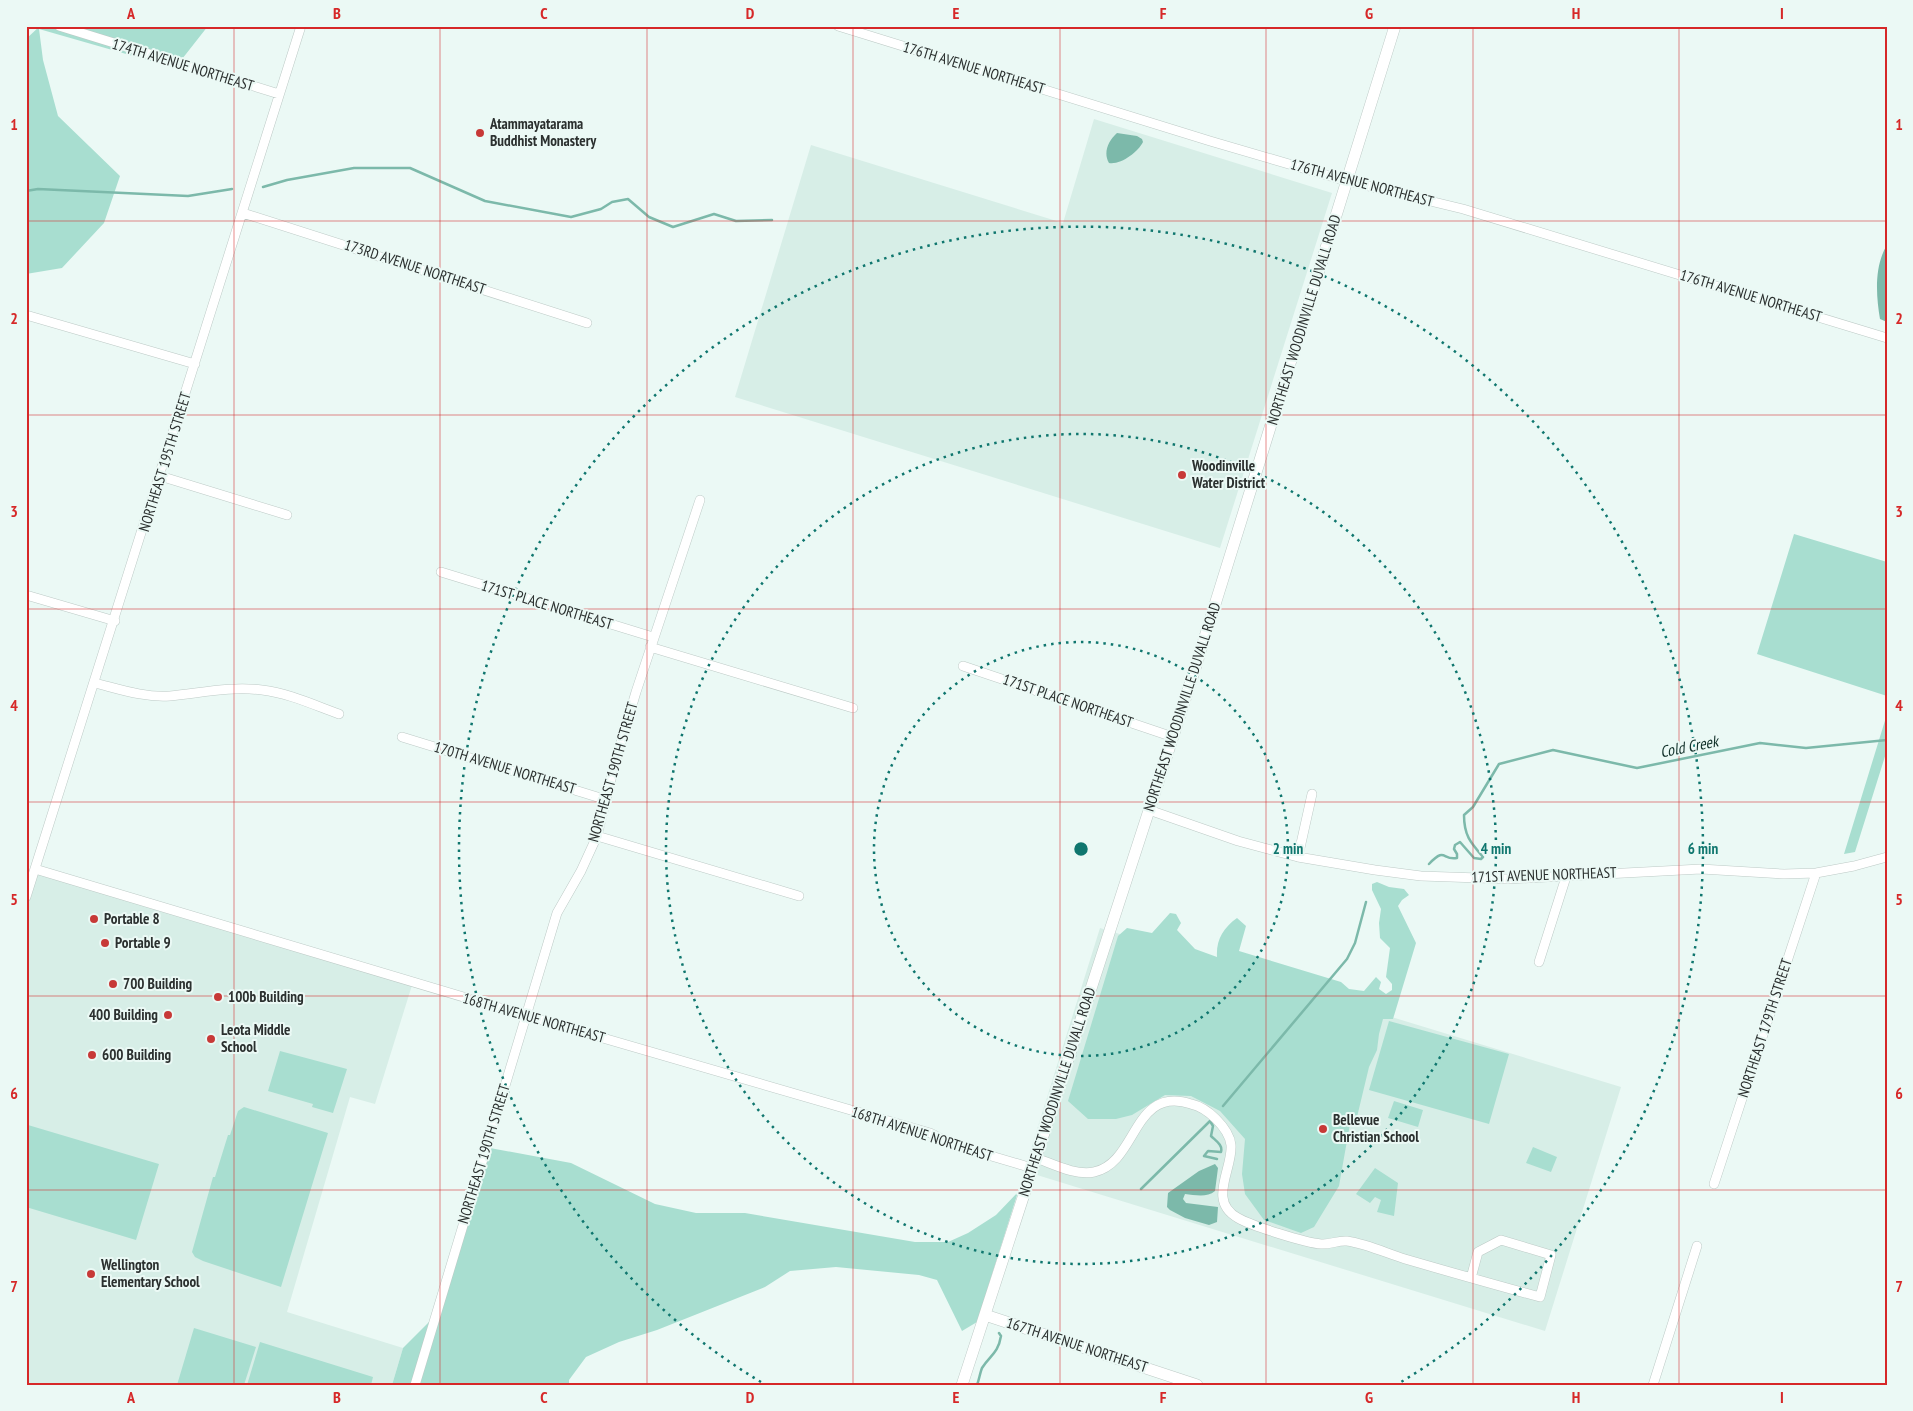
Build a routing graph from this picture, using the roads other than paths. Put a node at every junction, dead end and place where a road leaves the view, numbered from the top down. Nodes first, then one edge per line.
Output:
1 (59, 26) edge
2 (301, 26) edge
3 (1395, 26) edge
4 (841, 27) edge
5 (279, 94) junction
6 (1347, 181) junction
7 (243, 214) junction
8 (26, 315) edge
9 (587, 323) dead end
10 (1887, 338) edge
11 (195, 364) junction
12 (160, 476) junction
13 (700, 500) dead end
14 (287, 515) dead end
15 (441, 572) dead end
16 (26, 595) edge
17 (115, 621) junction
18 (653, 637) junction
19 (650, 647) junction
20 (963, 666) dead end
21 (95, 683) junction
22 (853, 708) dead end
23 (339, 714) dead end
24 (402, 737) dead end
25 (1173, 737) junction
26 (1312, 794) dead end
27 (607, 800) junction
28 (1149, 810) junction
29 (597, 836) junction
30 (1298, 857) junction
31 (1887, 857) edge
32 (35, 869) junction
33 (1816, 873) junction
34 (1566, 877) junction
35 (799, 896) dead end
36 (26, 897) edge
37 (1539, 962) dead end
38 (527, 1016) junction
39 (1034, 1163) junction
40 (1714, 1184) dead end
41 (1696, 1246) dead end
42 (1471, 1278) junction
43 (985, 1315) junction
44 (414, 1385) edge
45 (962, 1385) edge
46 (1197, 1385) edge
47 (1653, 1385) edge

1 - 5 street, 174TH AVENUE NORTHEAST
2 - 5 street, NORTHEAST 195TH STREET
3 - 6 main road, NORTHEAST WOODINVILLE DUVALL ROAD
4 - 6 street, 176TH AVENUE NORTHEAST
5 - 7 street, NORTHEAST 195TH STREET
6 - 10 street, 176TH AVENUE NORTHEAST
6 - 25 main road, NORTHEAST WOODINVILLE DUVALL ROAD
7 - 9 street, 173RD AVENUE NORTHEAST
7 - 11 street, NORTHEAST 195TH STREET
8 - 11 street
11 - 12 street, NORTHEAST 195TH STREET
12 - 14 street
12 - 17 street, NORTHEAST 195TH STREET
13 - 18 street, NORTHEAST 190TH STREET
15 - 18 street, 171ST PLACE NORTHEAST
16 - 17 street
17 - 21 street, NORTHEAST 195TH STREET
18 - 19 street, NORTHEAST 190TH STREET
19 - 22 street
19 - 27 street, NORTHEAST 190TH STREET
20 - 25 street, 171ST PLACE NORTHEAST
21 - 23 street
21 - 32 street, NORTHEAST 195TH STREET
24 - 27 street, 170TH AVENUE NORTHEAST
25 - 28 main road, NORTHEAST WOODINVILLE DUVALL ROAD
26 - 30 street
27 - 29 street, NORTHEAST 190TH STREET
28 - 30 street, 171ST AVENUE NORTHEAST
28 - 39 main road, NORTHEAST WOODINVILLE DUVALL ROAD
29 - 35 street
29 - 38 street, NORTHEAST 190TH STREET
30 - 34 street, 171ST AVENUE NORTHEAST
31 - 33 street, 171ST AVENUE NORTHEAST
32 - 36 street, NORTHEAST 195TH STREET
32 - 38 street, 168TH AVENUE NORTHEAST
33 - 34 street, 171ST AVENUE NORTHEAST
33 - 40 street, NORTHEAST 179TH STREET
34 - 37 street
38 - 39 street, 168TH AVENUE NORTHEAST
38 - 44 street, NORTHEAST 190TH STREET
39 - 42 street, 168TH AVENUE NORTHEAST
39 - 43 main road, NORTHEAST WOODINVILLE DUVALL ROAD
41 - 47 street
42 - 42 street, 168TH AVENUE NORTHEAST
43 - 45 main road, NORTHEAST WOODINVILLE DUVALL ROAD
43 - 46 main road, 167TH AVENUE NORTHEAST

